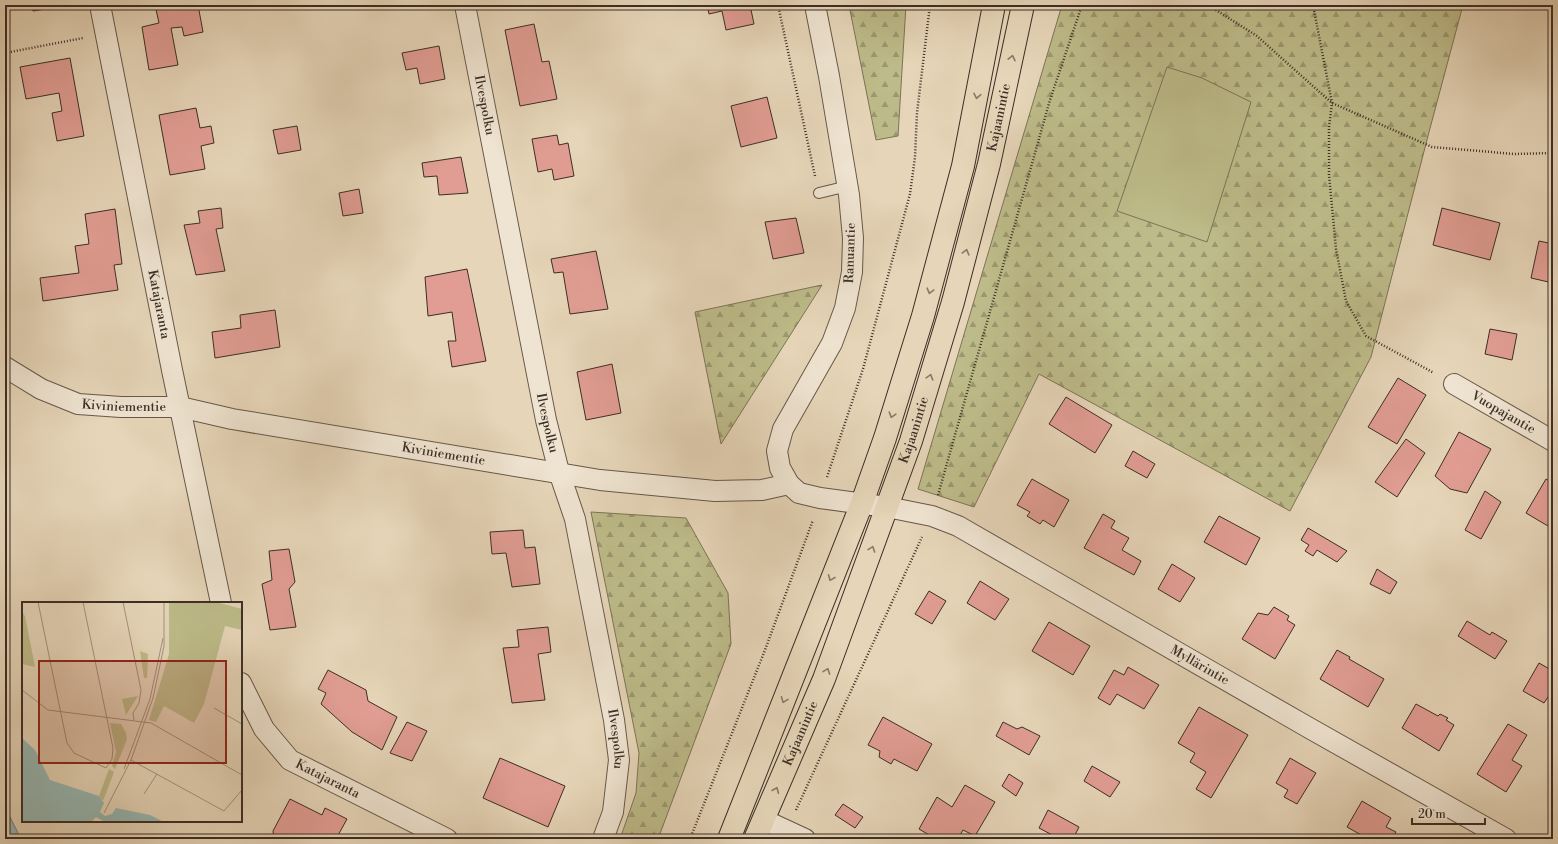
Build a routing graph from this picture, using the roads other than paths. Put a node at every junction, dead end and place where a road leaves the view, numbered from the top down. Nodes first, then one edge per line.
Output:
1 (100, 5) edge
2 (465, 5) edge
3 (815, 5) edge
4 (994, 5) edge
5 (1023, 5) edge
6 (848, 186) junction
7 (819, 193) road end
8 (5, 367) edge
9 (1454, 384) road end
10 (180, 407) junction
11 (1553, 441) edge
12 (559, 472) junction
13 (789, 484) junction
14 (862, 503) junction
15 (887, 507) junction
16 (221, 602) edge
17 (242, 685) edge
18 (760, 829) edge
19 (447, 839) edge
20 (603, 839) edge
21 (729, 839) edge
22 (805, 839) edge
23 (1506, 839) edge

1 - 10 street, Katajaranta
2 - 12 street, Ilvespolku
3 - 6 street, Ranuantie
4 -> 14 main road, Kajaanintie
15 -> 5 main road, Kajaanintie
6 - 7 lane
6 - 13 street, Ranuantie
8 - 10 street, Kiviniementie
9 - 11 street, Vuopajantie
10 - 12 street, Kiviniementie
10 - 16 street, Katajaranta
12 - 13 street, Kiviniementie
12 - 20 street, Ilvespolku
13 - 14 street
14 - 15 street
14 -> 21 main road, Kajaanintie
18 -> 15 main road, Kajaanintie
15 - 23 street, Myllärintie
17 - 19 street, Katajaranta
18 - 22 street

